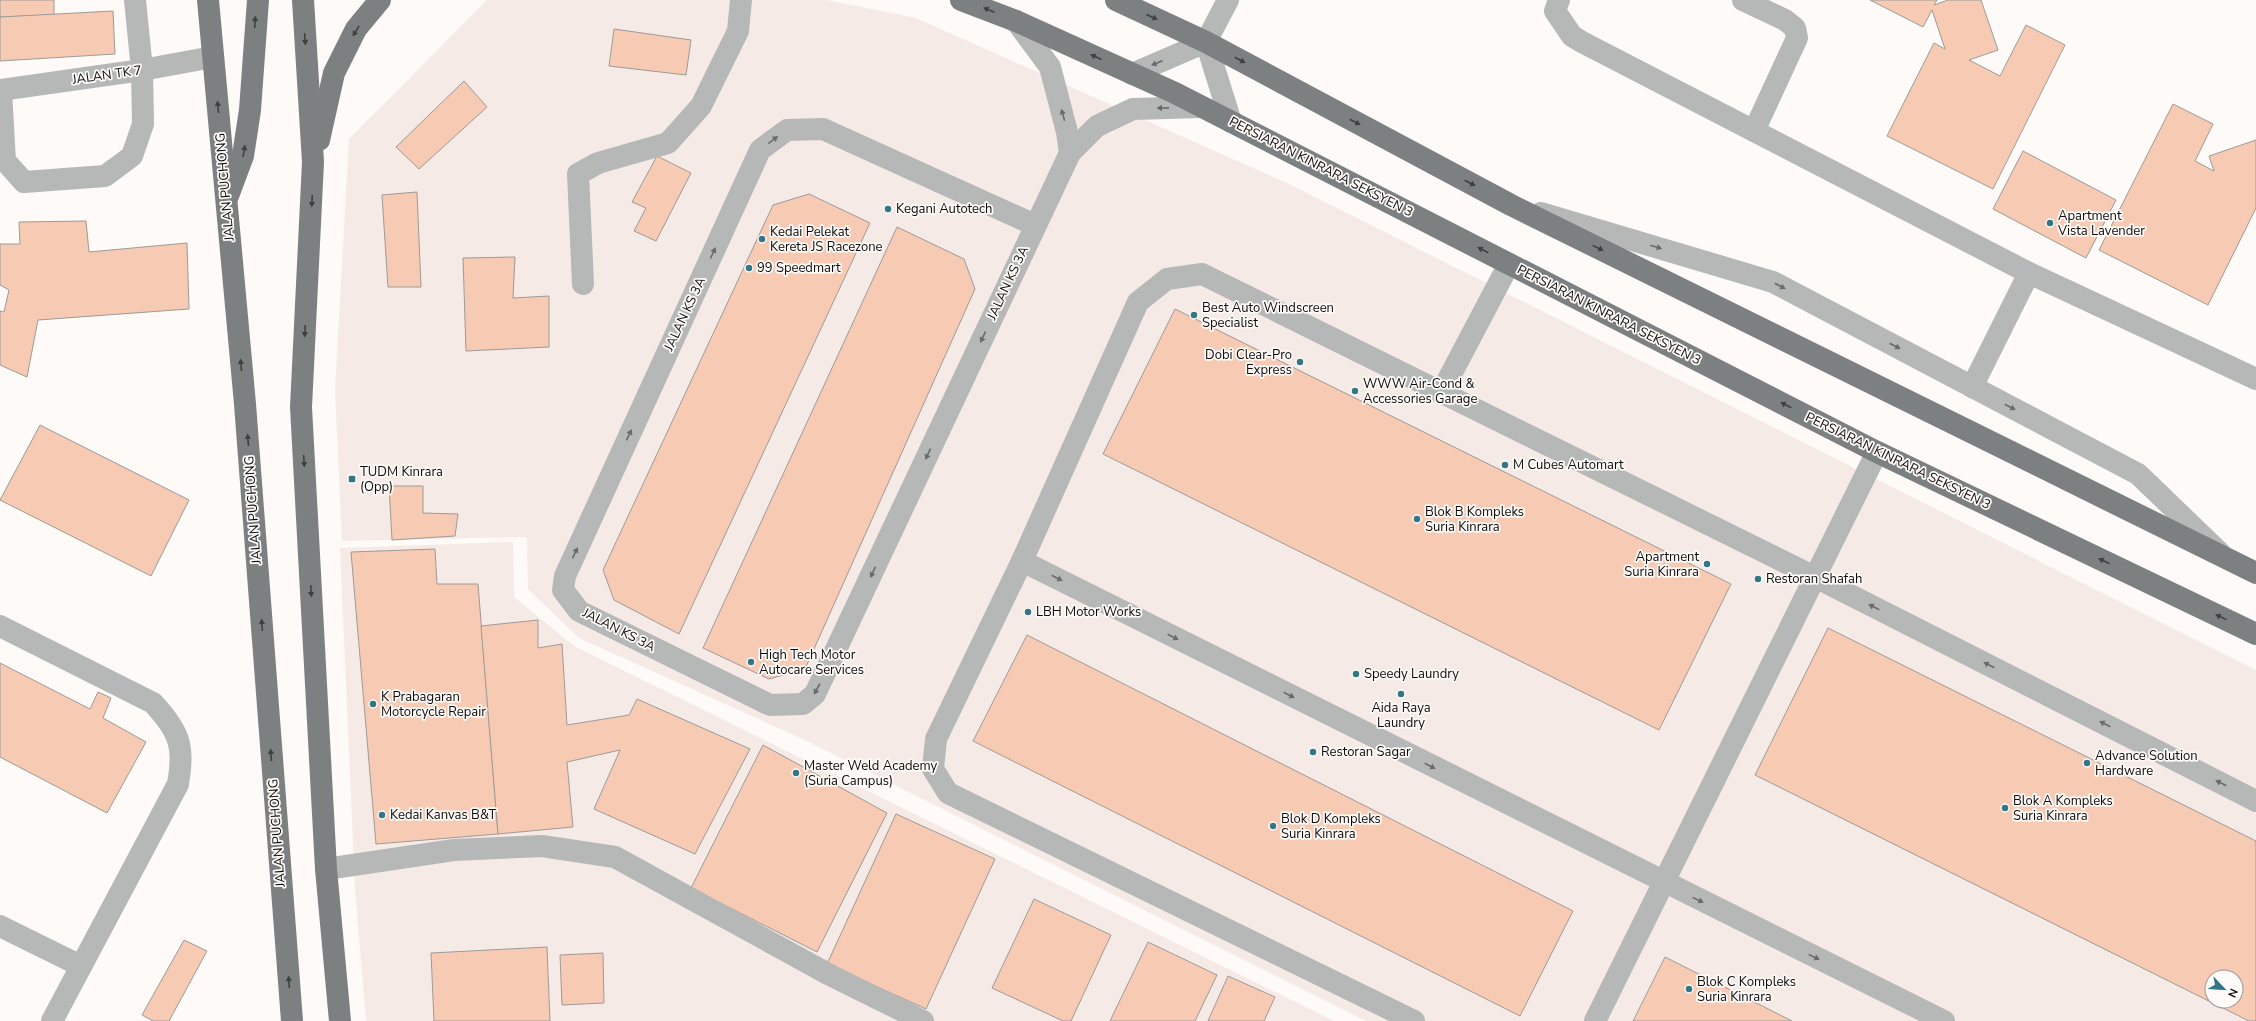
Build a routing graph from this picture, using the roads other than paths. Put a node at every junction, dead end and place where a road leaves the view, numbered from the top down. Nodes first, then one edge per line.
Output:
1 (135, 0) edge
2 (208, 0) edge
3 (258, 0) edge
4 (303, 0) edge
5 (380, 0) edge
6 (741, 0) edge
7 (961, 0) edge
8 (1116, 0) edge
9 (1228, 0) edge
10 (1559, 0) edge
11 (1743, 0) edge
12 (1016, 21) junction
13 (1206, 42) junction
14 (213, 57) junction
15 (142, 70) junction
16 (1132, 74) junction
17 (1, 90) edge
18 (1202, 107) junction
19 (1231, 122) junction
20 (1754, 131) junction
21 (1070, 153) junction
22 (314, 162) junction
23 (226, 201) junction
24 (1511, 204) junction
25 (1035, 225) junction
26 (1509, 264) junction
27 (2029, 273) junction
28 (583, 284) dead end
29 (2256, 379) edge
30 (1972, 387) junction
31 (1441, 393) junction
32 (1877, 452) junction
33 (2225, 558) junction
34 (1022, 561) junction
35 (2256, 573) edge
36 (1815, 577) junction
37 (0, 626) edge
38 (2256, 634) edge
39 (2256, 801) edge
40 (326, 869) junction
41 (1663, 882) junction
42 (0, 926) edge
43 (81, 966) junction
44 (52, 1021) edge
45 (292, 1021) edge
46 (340, 1021) edge
47 (923, 1021) edge
48 (1414, 1021) edge
49 (1594, 1021) edge
50 (1944, 1021) edge

1 - 15 street
2 - 14 main road, JALAN PUCHONG
23 -> 3 main road
4 -> 22 main road
5 -> 22 main road
6 - 28 street
12 -> 7 main road, PERSIARAN KINRARA SEKSYEN 3
8 -> 13 main road
9 - 13 street
10 - 20 street
11 - 20 street
16 -> 12 main road, PERSIARAN KINRARA SEKSYEN 3
21 -> 12 street
13 -> 16 street
13 - 19 street
13 -> 24 main road
14 - 15 street, JALAN TK 7
23 -> 14 main road, JALAN PUCHONG
15 - 17 street, JALAN TK 7
15 - 17 street
16 - 18 main road, PERSIARAN KINRARA SEKSYEN 3
18 - 19 main road, PERSIARAN KINRARA SEKSYEN 3
18 -> 21 street, JALAN KS 3A
26 -> 19 main road, PERSIARAN KINRARA SEKSYEN 3
20 - 27 street
21 - 25 street, JALAN KS 3A
22 -> 40 main road
45 -> 23 main road, JALAN PUCHONG
24 -> 30 street
24 -> 33 main road
25 -> 25 street, JALAN KS 3A
26 - 31 street
32 -> 26 main road, PERSIARAN KINRARA SEKSYEN 3
27 - 29 street
27 - 30 street
30 -> 33 street
31 - 34 street
31 - 36 street
32 - 36 street
38 -> 32 main road, PERSIARAN KINRARA SEKSYEN 3
33 - 35 main road
34 -> 41 street
34 - 48 street
39 -> 36 street
36 - 41 street
37 - 43 street
40 - 46 main road
40 - 47 street
41 - 49 street
41 -> 50 street
42 - 43 street
43 - 44 street

